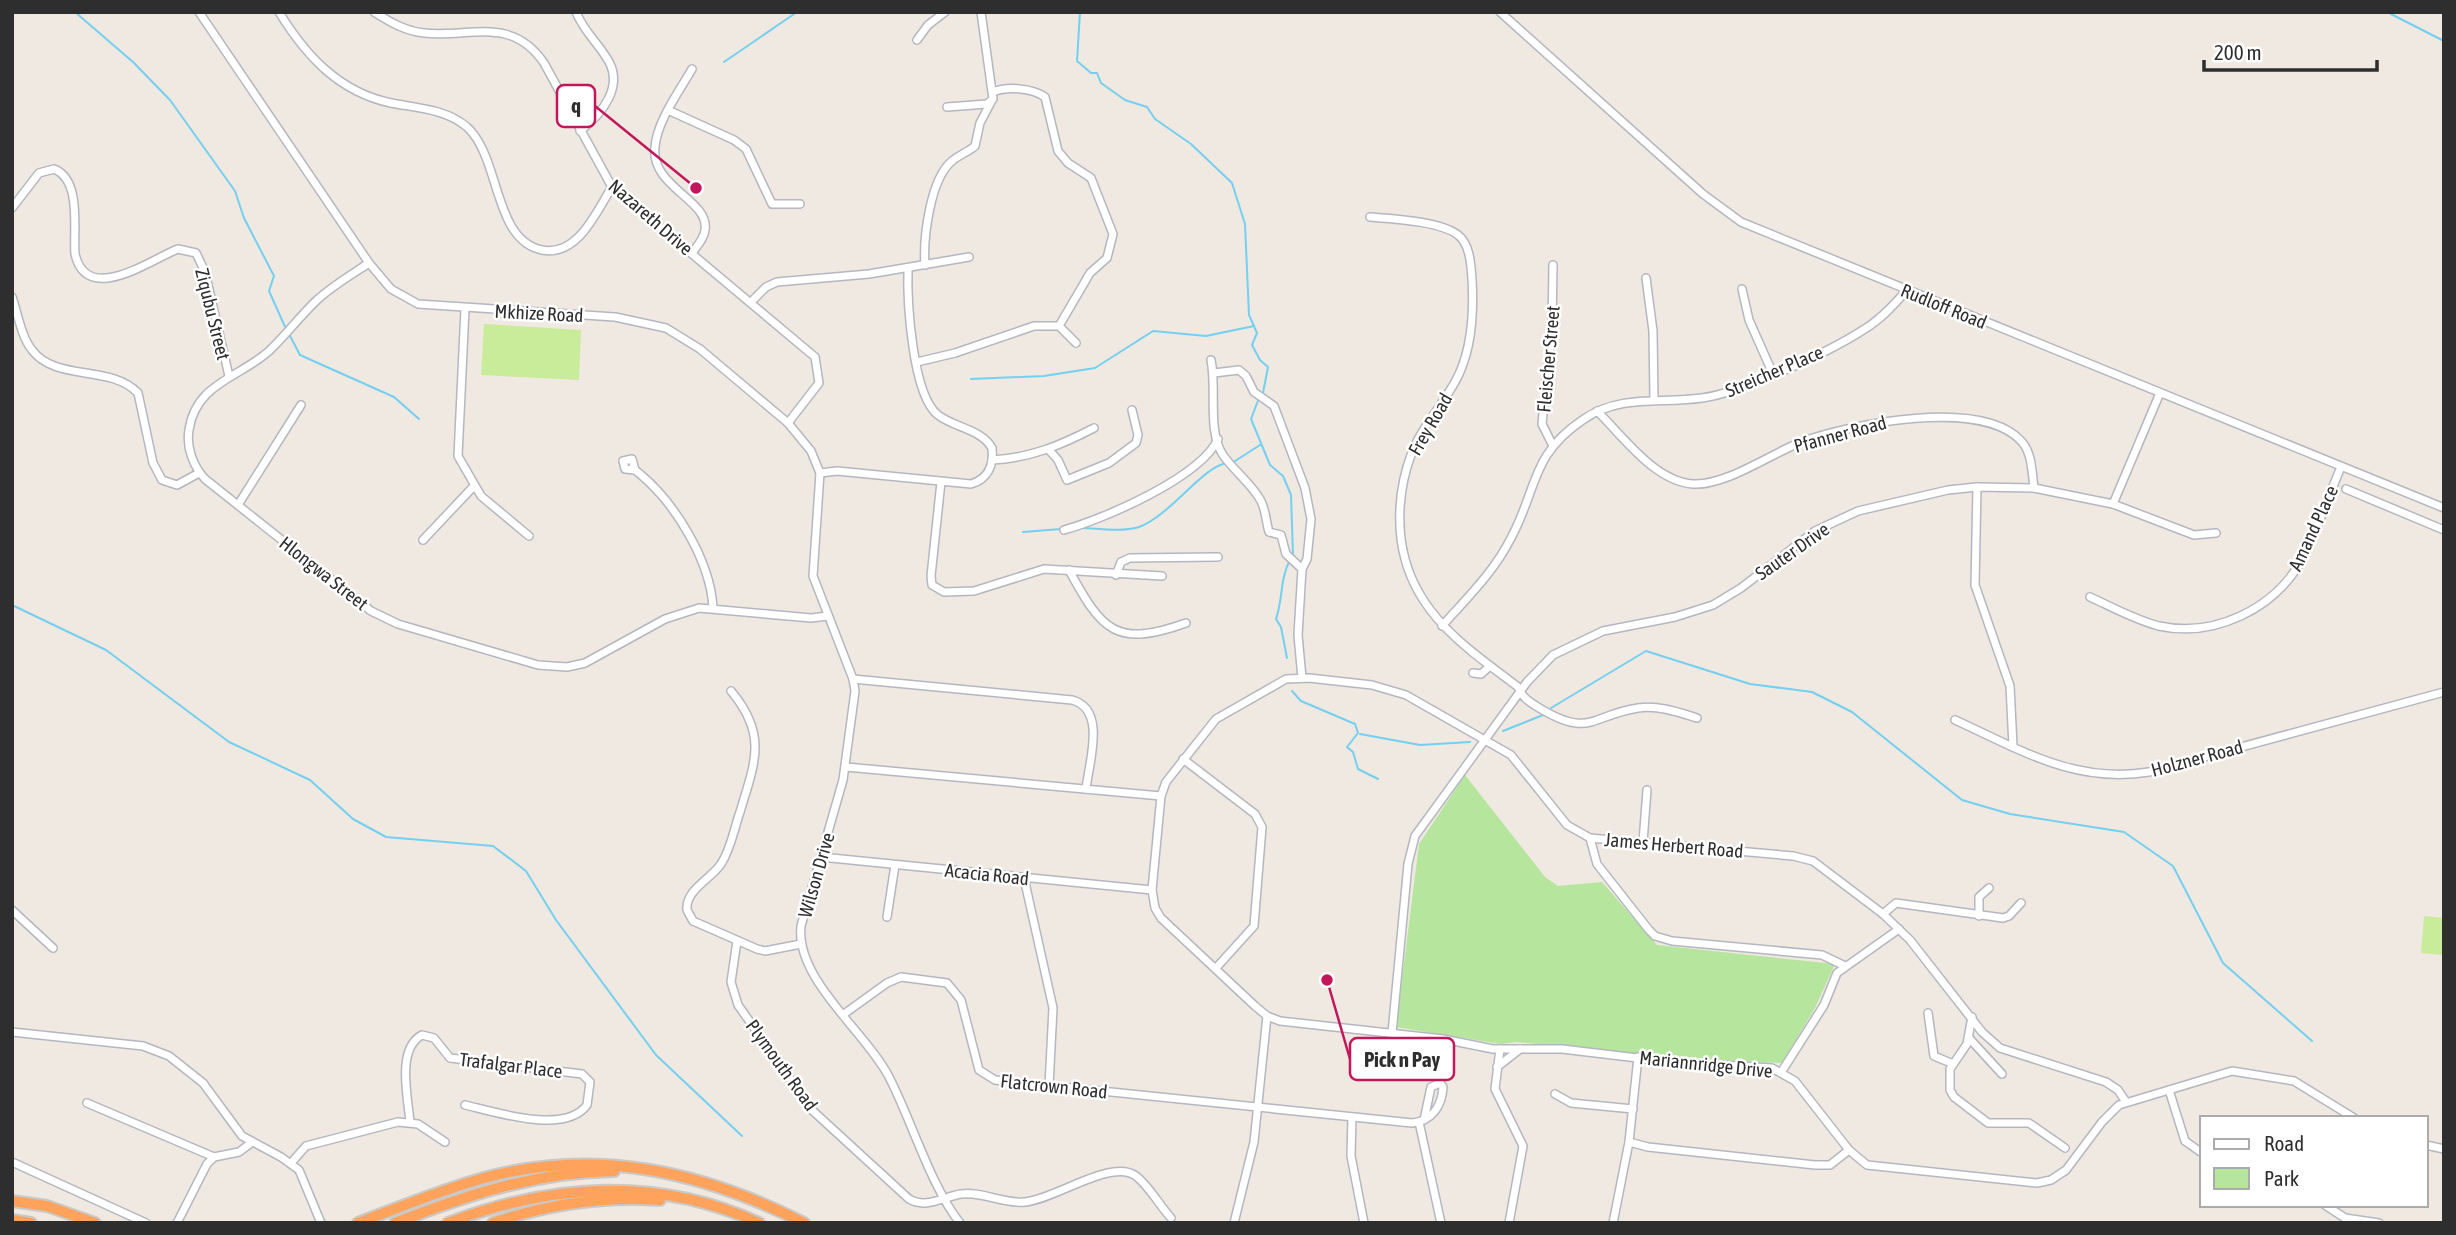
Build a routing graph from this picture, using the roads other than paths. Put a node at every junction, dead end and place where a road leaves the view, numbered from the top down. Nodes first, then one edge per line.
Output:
1 (199, 12) edge
2 (279, 12) edge
3 (374, 12) edge
4 (576, 12) edge
5 (944, 12) edge
6 (981, 12) edge
7 (1500, 12) edge
8 (917, 40) dead end
9 (692, 69) dead end
10 (993, 92) junction
11 (990, 102) junction
12 (947, 107) dead end
13 (670, 111) junction
14 (580, 131) junction
15 (612, 187) junction
16 (800, 204) dead end
17 (12, 208) edge
18 (1370, 217) dead end
19 (692, 253) junction
20 (969, 257) dead end
21 (369, 263) junction
22 (925, 265) junction
23 (1553, 265) dead end
24 (908, 268) junction
25 (1646, 278) dead end
26 (1742, 289) dead end
27 (1906, 291) junction
28 (12, 298) edge
29 (752, 301) junction
30 (465, 309) junction
31 (1059, 326) junction
32 (1076, 343) dead end
33 (1211, 360) dead end
34 (917, 362) junction
35 (1214, 373) junction
36 (1773, 373) junction
37 (229, 376) junction
38 (2160, 393) junction
39 (1654, 400) junction
40 (301, 405) dead end
41 (1132, 410) dead end
42 (1597, 411) junction
43 (788, 423) junction
44 (1094, 428) dead end
45 (1218, 438) junction
46 (1552, 444) junction
47 (1049, 450) junction
48 (992, 460) junction
49 (2341, 467) junction
50 (635, 470) dead end
51 (199, 473) junction
52 (820, 473) junction
53 (941, 482) junction
54 (474, 486) junction
55 (1977, 487) junction
56 (2034, 488) junction
57 (2346, 489) dead end
58 (2113, 503) junction
59 (238, 505) junction
60 (2444, 508) edge
61 (1064, 530) dead end
62 (2444, 530) edge
63 (2216, 533) dead end
64 (529, 536) dead end
65 (423, 540) dead end
66 (1218, 556) dead end
67 (1300, 567) junction
68 (1069, 570) junction
69 (1116, 575) junction
70 (1162, 576) dead end
71 (2090, 597) dead end
72 (713, 607) junction
73 (828, 616) junction
74 (1185, 623) dead end
75 (1442, 626) junction
76 (1490, 666) junction
77 (1473, 673) dead end
78 (1302, 678) junction
79 (853, 679) junction
80 (731, 691) dead end
81 (2444, 692) edge
82 (1520, 693) junction
83 (1697, 718) dead end
84 (1955, 720) dead end
85 (1486, 740) junction
86 (2013, 746) junction
87 (1183, 759) junction
88 (846, 767) junction
89 (1086, 789) junction
90 (1647, 790) dead end
91 (1161, 796) junction
92 (1590, 838) junction
93 (1643, 842) junction
94 (821, 857) junction
95 (895, 865) junction
96 (1024, 878) junction
97 (1153, 881) junction
98 (1989, 888) dead end
99 (1140, 889) junction
100 (1152, 890) junction
101 (2021, 903) dead end
102 (12, 910) edge
103 (1883, 914) junction
104 (1979, 916) junction
105 (887, 917) dead end
106 (1899, 929) junction
107 (737, 941) junction
108 (801, 944) junction
109 (53, 948) dead end
110 (1845, 966) junction
111 (1216, 968) junction
112 (1928, 1013) dead end
113 (844, 1014) junction
114 (1267, 1016) junction
115 (1972, 1017) junction
116 (12, 1032) edge
117 (1392, 1032) junction
118 (1969, 1038) junction
119 (1500, 1049) junction
120 (1520, 1049) junction
121 (1638, 1057) junction
122 (1951, 1063) junction
123 (1497, 1067) junction
124 (1782, 1071) junction
125 (2002, 1074) dead end
126 (1049, 1086) junction
127 (2169, 1090) junction
128 (1555, 1094) dead end
129 (2126, 1102) junction
130 (87, 1103) dead end
131 (465, 1105) dead end
132 (1258, 1108) junction
133 (1633, 1109) junction
134 (2351, 1116) edge
135 (1352, 1117) junction
136 (1422, 1121) junction
137 (410, 1122) junction
138 (445, 1142) dead end
139 (1629, 1142) junction
140 (251, 1143) junction
141 (2065, 1148) dead end
142 (1849, 1150) junction
143 (2200, 1151) edge
144 (214, 1157) junction
145 (12, 1162) edge
146 (291, 1163) junction
147 (645, 1170) junction
148 (945, 1199) junction
149 (12, 1201) edge
150 (2328, 1207) edge
151 (728, 1209) junction
152 (1171, 1218) dead end
153 (12, 1220) edge
154 (321, 1222) edge
155 (31, 1223) edge
156 (95, 1223) edge
157 (146, 1223) edge
158 (177, 1223) edge
159 (358, 1223) edge
160 (395, 1223) edge
161 (448, 1223) edge
162 (493, 1223) edge
163 (759, 1223) edge
164 (804, 1223) edge
165 (960, 1223) edge
166 (1234, 1223) edge
167 (1364, 1223) edge
168 (1441, 1223) edge
169 (1509, 1223) edge
170 (1614, 1223) edge
171 (2379, 1223) edge

1 - 21 street, Mkhize Road
2 - 15 street
3 - 14 street, Nazareth Drive
4 - 14 street
5 - 8 street
6 - 10 street
7 - 27 street, Rudloff Road
9 - 13 street
10 - 11 street
10 - 31 street
11 - 12 street
11 - 22 street
13 - 16 street
13 - 19 street
14 - 15 street, Nazareth Drive
15 - 19 street, Nazareth Drive
17 - 37 street, Ziqubu Street
18 - 75 street, Frey Road
19 - 29 street, Nazareth Drive
20 - 22 street
21 - 30 street, Mkhize Road
21 - 37 street
22 - 24 street
23 - 46 street, Fleischer Street
24 - 29 street
24 - 34 street
25 - 39 street
26 - 36 street
27 - 36 street, Streicher Place
27 - 38 street, Rudloff Road
28 - 51 street
29 - 43 street, Nazareth Drive
30 - 43 street, Mkhize Road
30 - 54 street
31 - 32 street
31 - 34 street
33 - 35 street
34 - 48 street
35 - 45 street
35 - 67 street
36 - 39 street, Streicher Place
37 - 51 street
38 - 49 street, Rudloff Road
38 - 58 street
39 - 42 street, Streicher Place
40 - 59 street
41 - 47 street
42 - 46 street, Streicher Place
42 - 56 street, Pfanner Road
43 - 52 street, Mkhize Road
44 - 47 street
45 - 61 street
45 - 67 street
46 - 75 street
47 - 48 street
48 - 53 street
49 - 60 street, Rudloff Road
49 - 71 street, Amand Place
50 - 72 street
51 - 59 street, Hlongwa Street
52 - 53 street
52 - 73 street
53 - 68 street
54 - 64 street
54 - 65 street
55 - 56 street, Sauter Drive
55 - 82 street, Sauter Drive
55 - 86 street
56 - 58 street, Sauter Drive
57 - 62 street
58 - 63 street, Sauter Drive
59 - 72 street, Hlongwa Street
66 - 69 street
67 - 78 street
68 - 69 street
68 - 74 street
69 - 70 street
72 - 73 street, Hlongwa Street
73 - 79 street, Wilson Drive
75 - 76 street, Frey Road
76 - 77 street
76 - 82 street, Frey Road
78 - 85 street, James Herbert Road
78 - 87 street, James Herbert Road
79 - 88 street, Wilson Drive
79 - 89 street
80 - 107 street
81 - 86 street, Holzner Road
82 - 83 street, Frey Road
82 - 85 street, Sauter Drive
84 - 86 street, Holzner Road
85 - 92 street, James Herbert Road
85 - 117 street, Sauter Drive
87 - 91 street, James Herbert Road
87 - 111 street
88 - 89 street
88 - 94 street, Wilson Drive
89 - 91 street
90 - 93 street
91 - 97 street, James Herbert Road
92 - 93 street, James Herbert Road
92 - 110 street
93 - 103 street, James Herbert Road
94 - 95 street, Acacia Road
94 - 108 street, Wilson Drive
95 - 96 street, Acacia Road
95 - 105 street
96 - 99 street, Acacia Road
96 - 126 street
97 - 99 street
97 - 100 street, James Herbert Road
98 - 104 street
99 - 100 street, Acacia Road
100 - 111 street
101 - 104 street
102 - 109 street
103 - 104 street
103 - 106 street, James Herbert Road
106 - 110 street
106 - 115 street, James Herbert Road
107 - 108 street
107 - 148 street, Plymouth Road
108 - 113 street, Wilson Drive
110 - 124 street
111 - 114 street
112 - 122 street
113 - 126 street, Flatcrown Road
113 - 148 street, Wilson Drive
114 - 117 street, Mariannridge Drive
114 - 132 street
115 - 118 street
115 - 129 street, James Herbert Road
116 - 140 street
117 - 119 street, Mariannridge Drive
118 - 122 street
118 - 125 street
119 - 120 street, Mariannridge Drive
119 - 123 street
120 - 121 street, Mariannridge Drive
120 - 123 street
121 - 124 street, Mariannridge Drive
121 - 133 street
122 - 141 street
123 - 169 street
124 - 142 street, Mariannridge Drive
126 - 132 street, Flatcrown Road
127 - 129 street, Mariannridge Drive
127 - 134 street, Mariannridge Drive
127 - 143 street
128 - 133 street
129 - 142 street, Mariannridge Drive
130 - 144 street
131 - 137 street, Trafalgar Place
132 - 135 street, Flatcrown Road
132 - 166 street
133 - 139 street
135 - 136 street, Flatcrown Road
135 - 167 street
136 - 136 street
136 - 168 street
137 - 138 street
137 - 146 street
139 - 142 street
139 - 170 street
140 - 144 street
140 - 146 street
144 - 158 street
145 - 157 street
146 - 154 street
147 - 159 highway
147 - 160 highway
147 - 164 highway
148 - 152 street, Plymouth Road
148 - 165 street, Wilson Drive
149 - 156 highway
150 - 171 street
151 - 161 highway
151 - 162 highway
151 - 163 highway
153 - 155 highway

